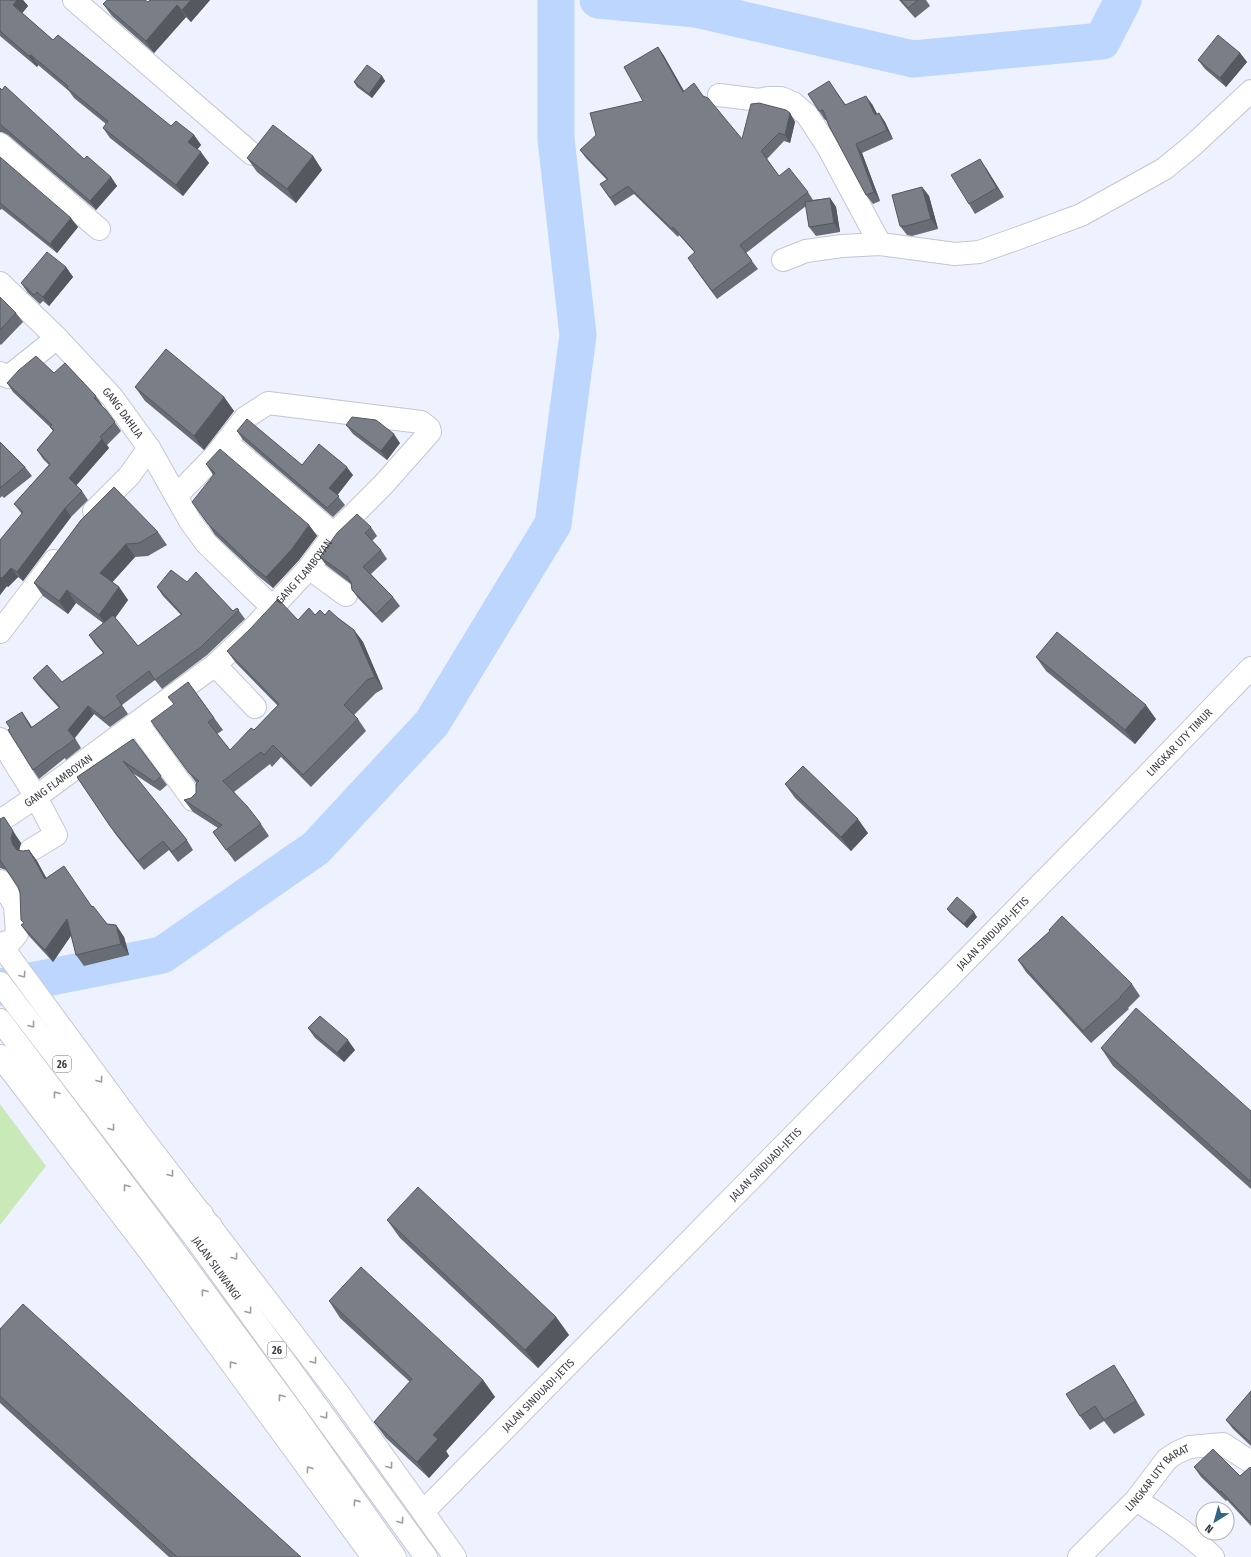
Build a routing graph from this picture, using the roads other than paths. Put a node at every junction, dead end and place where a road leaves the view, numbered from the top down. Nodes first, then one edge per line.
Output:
1 (74, 0) edge
2 (1251, 91) edge
3 (719, 95) dead end
4 (0, 144) edge
5 (252, 154) edge
6 (99, 229) dead end
7 (880, 244) junction
8 (782, 260) dead end
9 (0, 283) edge
10 (57, 338) junction
11 (3, 379) edge
12 (226, 442) junction
13 (149, 448) junction
14 (176, 496) junction
15 (82, 525) edge
16 (334, 534) junction
17 (67, 544) edge
18 (309, 568) junction
19 (346, 595) dead end
20 (272, 607) junction
21 (0, 632) edge
22 (215, 664) junction
23 (1251, 668) edge
24 (255, 707) dead end
25 (137, 723) junction
26 (0, 740) edge
27 (36, 797) junction
28 (194, 800) edge
29 (1107, 817) joint
30 (0, 821) edge
31 (31, 850) edge
32 (0, 881) edge
33 (0, 944) edge
34 (0, 983) edge
35 (0, 1020) edge
36 (0, 1056) edge
37 (132, 1138) junction
38 (159, 1190) junction
39 (206, 1220) junction
40 (155, 1242) junction
41 (217, 1267) junction
42 (1251, 1462) edge
43 (1136, 1500) junction
44 (424, 1512) junction
45 (374, 1557) edge
46 (395, 1557) edge
47 (426, 1557) edge
48 (455, 1557) edge
49 (1079, 1557) edge
50 (1213, 1557) edge

1 - 5 main road
2 - 7 main road
3 - 7 main road
4 - 6 main road
7 - 8 main road
9 - 10 main road, GANG DAHLIA
10 - 11 main road
10 - 13 main road, GANG DAHLIA
12 - 14 main road
12 - 16 main road
12 - 16 main road, GANG FLAMBOYAN
13 - 14 main road, GANG DAHLIA
13 - 15 main road
14 - 20 main road, GANG DAHLIA
16 - 18 main road, GANG FLAMBOYAN
17 - 21 main road
18 - 19 main road
18 - 20 main road, GANG FLAMBOYAN
20 - 22 main road, GANG FLAMBOYAN
22 - 24 main road
22 - 25 main road, GANG FLAMBOYAN
23 - 29 main road, LINGKAR UTY TIMUR
25 - 27 main road, GANG FLAMBOYAN
25 - 28 main road
26 - 27 main road
27 - 30 main road, GANG FLAMBOYAN
27 - 31 main road
29 - 44 main road, JALAN SINDUADI-JETIS
32 - 33 main road
33 -> 37 main road
34 -> 37 main road, JALAN SILIWANGI / 26
40 -> 35 main road, 26
36 - 40 main road
37 - 38 main road, JALAN SILIWANGI / 26
37 -> 39 main road, 26
38 - 39 main road, 26
38 - 41 main road, JALAN SILIWANGI / 26
39 - 41 main road, 26
39 -> 44 main road
45 -> 40 main road
46 -> 40 main road, 26
41 -> 47 main road, JALAN SILIWANGI / 26
42 - 43 main road, LINGKAR UTY BARAT
43 - 49 main road, LINGKAR UTY BARAT
43 - 50 main road
44 - 48 main road

